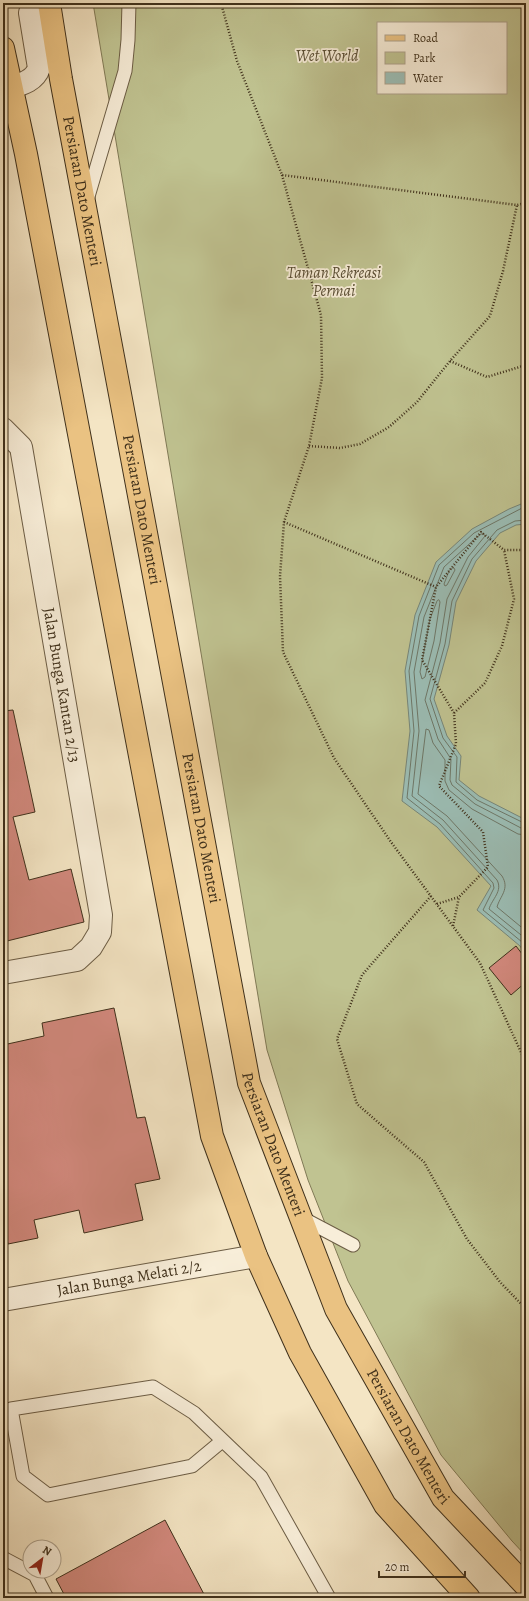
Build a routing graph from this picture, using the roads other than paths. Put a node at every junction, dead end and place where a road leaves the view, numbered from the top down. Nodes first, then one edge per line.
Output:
1 (33, 3) edge
2 (49, 3) edge
3 (129, 3) edge
4 (3, 48) edge
5 (7, 88) edge
6 (3, 122) edge
7 (26, 154) junction
8 (85, 206) junction
9 (3, 429) edge
10 (3, 973) edge
11 (300, 1217) junction
12 (353, 1245) dead end
13 (256, 1256) junction
14 (3, 1300) edge
15 (222, 1441) junction
16 (3, 1558) edge
17 (526, 1586) edge
18 (47, 1598) edge
19 (329, 1598) edge
20 (469, 1598) edge

1 - 5 street
2 - 8 main road, Persiaran Dato Menteri
3 - 8 lane
4 - 5 main road
5 - 7 main road
6 - 7 main road
7 - 13 main road
8 - 11 main road, Persiaran Dato Menteri
9 - 10 street, Jalan Bunga Kantan 2/13
11 - 12 lane
11 - 17 main road, Persiaran Dato Menteri
13 - 14 street, Jalan Bunga Melati 2/2
13 - 20 main road
15 - 15 lane
15 - 19 lane
16 - 18 lane

